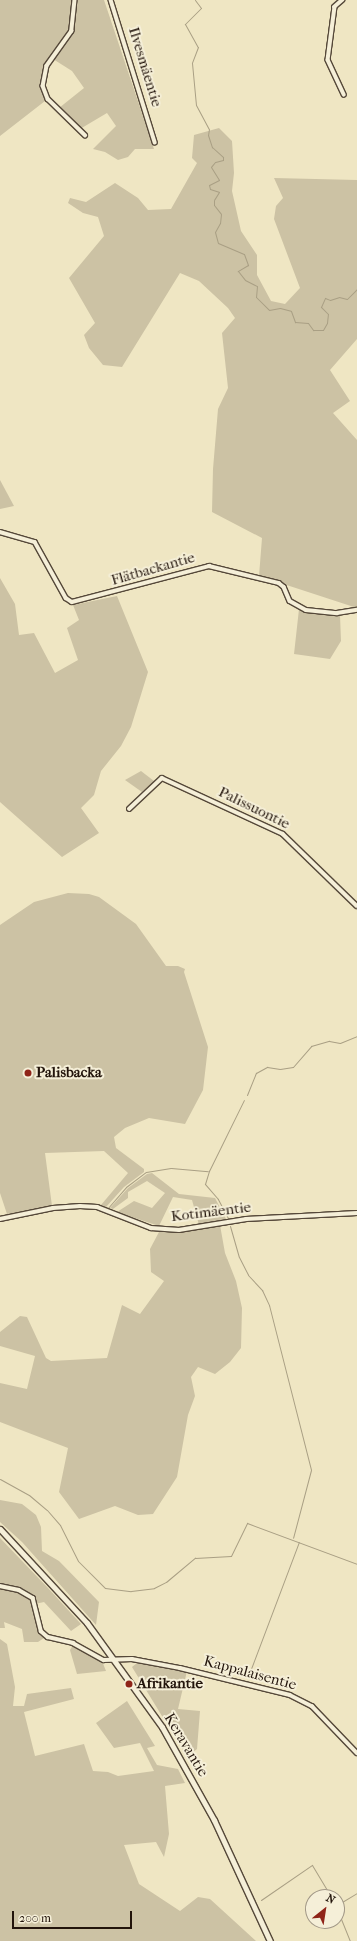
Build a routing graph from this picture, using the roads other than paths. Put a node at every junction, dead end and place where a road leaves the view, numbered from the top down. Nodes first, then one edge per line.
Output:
1 (75, 0) edge
2 (111, 0) edge
3 (343, 0) edge
4 (344, 94) dead end
5 (85, 135) dead end
6 (155, 142) dead end
7 (0, 532) edge
8 (357, 610) edge
9 (129, 809) dead end
10 (357, 906) edge
11 (357, 1213) edge
12 (0, 1218) edge
13 (0, 1529) edge
14 (0, 1586) edge
15 (116, 1661) junction
16 (357, 1753) edge
17 (270, 1941) edge

1 - 5 street
2 - 6 street, Ilvesmäentie
3 - 4 street
7 - 8 street, Flätbackantie
9 - 10 street, Palissuontie
11 - 12 street, Kotimäentie
13 - 15 main road, Keravantie
14 - 15 street
15 - 16 street, Kappalaisentie
15 - 17 main road, Keravantie

